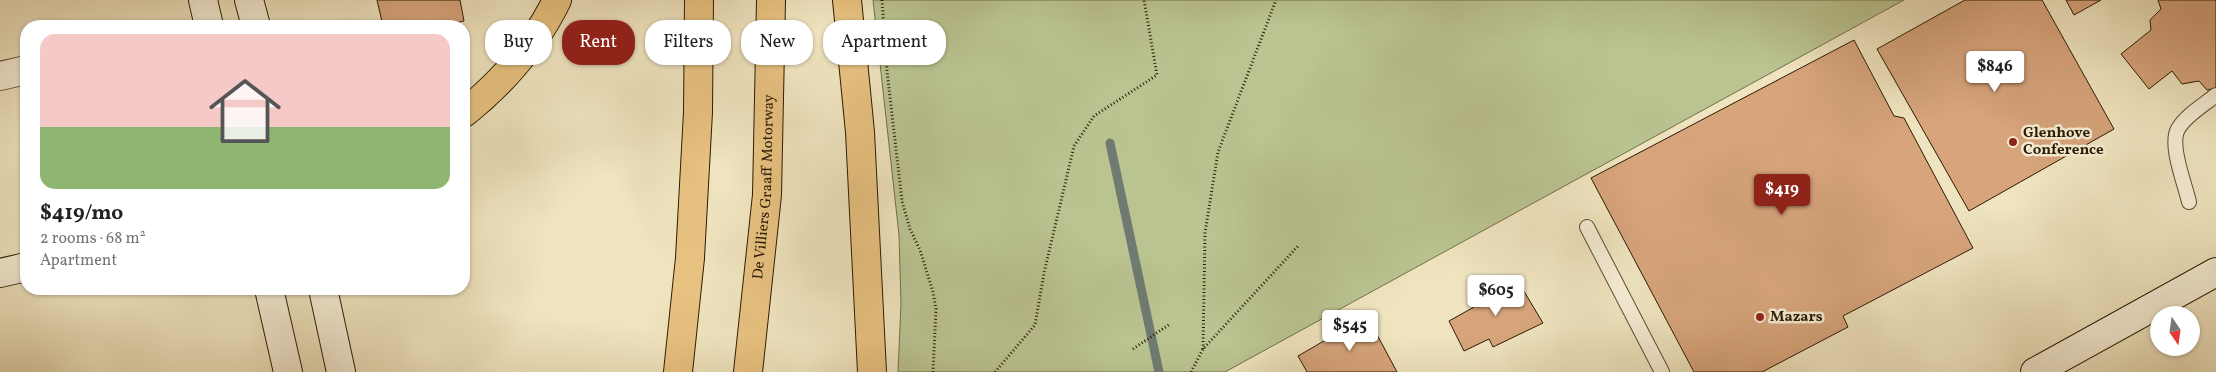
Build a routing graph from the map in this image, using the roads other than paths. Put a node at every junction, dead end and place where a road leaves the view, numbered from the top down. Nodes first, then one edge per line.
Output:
1 (203, 0) edge
2 (249, 0) edge
3 (556, 0) edge
4 (699, 0) edge
5 (771, 0) edge
6 (848, 0) edge
7 (208, 20) edge
8 (254, 20) edge
9 (20, 71) edge
10 (0, 76) edge
11 (2216, 95) edge
12 (470, 108) edge
13 (2189, 202) dead end
14 (1587, 227) dead end
15 (20, 269) edge
16 (2216, 272) edge
17 (0, 273) edge
18 (270, 295) edge
19 (324, 295) edge
20 (288, 372) edge
21 (341, 372) edge
22 (678, 372) edge
23 (748, 372) edge
24 (872, 372) edge
25 (1662, 372) edge
26 (2034, 372) edge

1 - 7 main road
2 - 8 main road
3 - 12 highway
4 - 22 highway
5 - 23 highway, De Villiers Graaff Motorway
6 - 24 highway
9 - 10 main road
11 - 13 lane
14 - 25 lane
15 - 17 main road
16 - 26 main road
18 - 20 main road
19 - 21 main road

